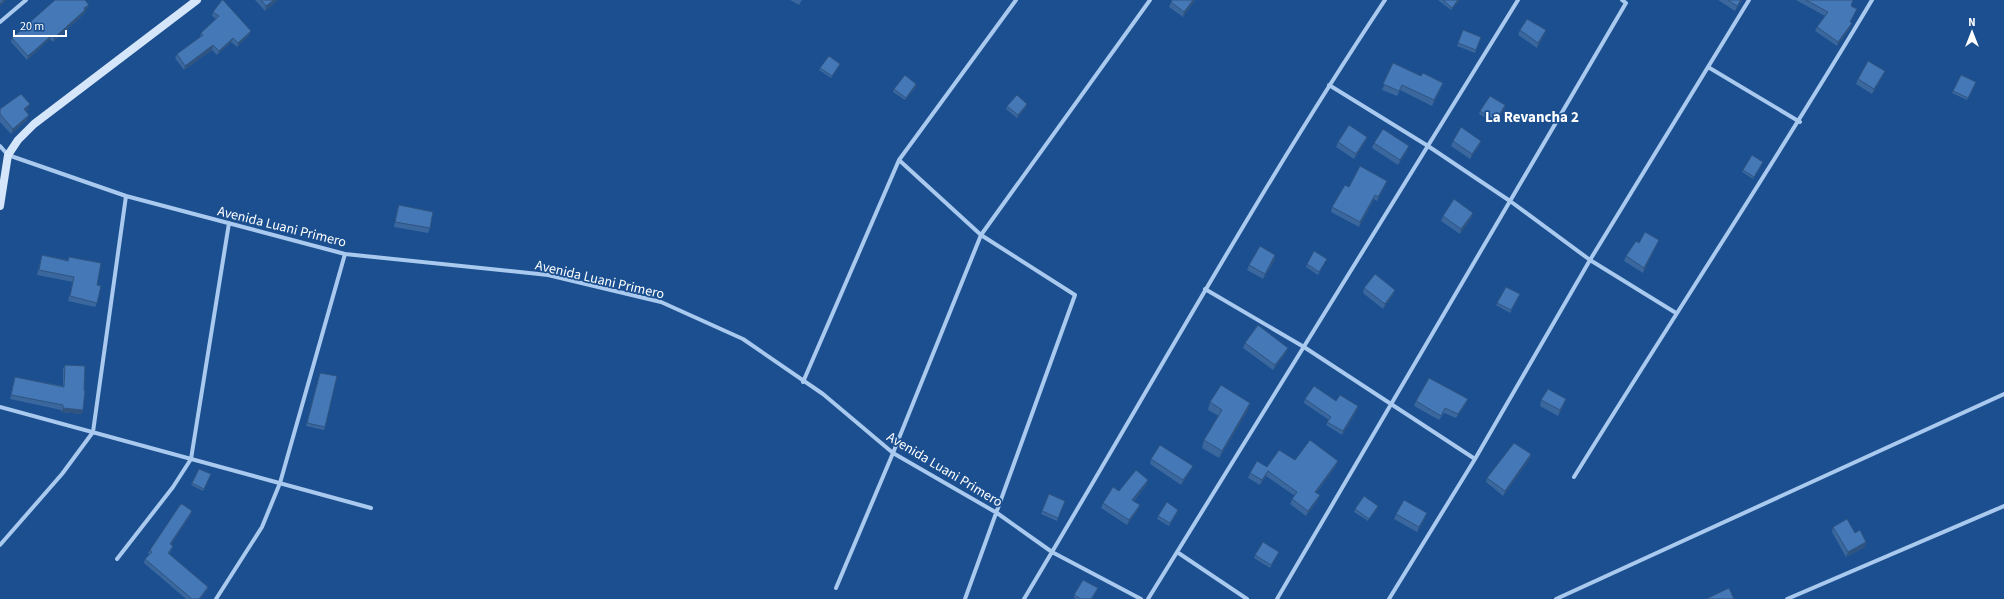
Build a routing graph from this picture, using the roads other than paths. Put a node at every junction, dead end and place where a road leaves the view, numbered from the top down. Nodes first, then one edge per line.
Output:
1 (26, 0) edge
2 (197, 0) edge
3 (1016, 0) edge
4 (1150, 0) edge
5 (1385, 0) edge
6 (1518, 0) edge
7 (1622, 0) edge
8 (1749, 0) edge
9 (1872, 0) edge
10 (0, 22) edge
11 (1708, 67) junction
12 (1329, 85) junction
13 (1800, 122) junction
14 (0, 146) edge
15 (1428, 146) junction
16 (8, 155) junction
17 (899, 160) junction
18 (126, 196) junction
19 (1510, 201) junction
20 (0, 206) edge
21 (229, 223) junction
22 (981, 234) junction
23 (345, 254) junction
24 (1590, 260) junction
25 (1205, 289) junction
26 (1676, 313) junction
27 (1304, 347) junction
28 (803, 382) junction
29 (2004, 394) edge
30 (1391, 404) junction
31 (0, 407) edge
32 (93, 432) junction
33 (893, 453) junction
34 (192, 459) junction
35 (1475, 459) junction
36 (1574, 477) dead end
37 (280, 483) junction
38 (2004, 506) edge
39 (370, 508) dead end
40 (997, 512) junction
41 (0, 545) edge
42 (1052, 552) junction
43 (1177, 552) junction
44 (117, 559) dead end
45 (836, 588) dead end
46 (216, 599) edge
47 (965, 599) edge
48 (1024, 599) edge
49 (1141, 599) edge
50 (1148, 599) edge
51 (1247, 599) edge
52 (1277, 599) edge
53 (1389, 599) edge
54 (1556, 599) edge
55 (1787, 599) edge

1 - 10 street
2 - 16 street
3 - 17 street
4 - 22 street
5 - 12 street
6 - 15 street
7 - 19 street
8 - 11 street
9 - 13 street
11 - 13 street
11 - 24 street
12 - 15 street
12 - 25 street
13 - 26 street
14 - 16 street
15 - 19 street
15 - 27 street
16 - 18 street, Avenida Luani Primero
16 - 20 street
17 - 22 street
17 - 28 street
18 - 21 street, Avenida Luani Primero
18 - 32 street
19 - 24 street
19 - 30 street
21 - 23 street, Avenida Luani Primero
21 - 34 street
22 - 33 street
22 - 40 street
23 - 28 street, Avenida Luani Primero
23 - 37 street
24 - 26 street
24 - 35 street
25 - 27 street
25 - 42 street
26 - 36 street
27 - 30 street
27 - 43 street
28 - 33 street, Avenida Luani Primero
29 - 54 street
30 - 35 street
30 - 52 street
31 - 32 street
32 - 34 street
32 - 41 street
33 - 40 street, Avenida Luani Primero
33 - 45 street
34 - 37 street
34 - 44 street
35 - 53 street
37 - 39 street
37 - 46 street
38 - 55 street
40 - 42 street, Avenida Luani Primero
40 - 47 street
42 - 48 street
42 - 49 street, Avenida Luani Primero
43 - 50 street
43 - 51 street

